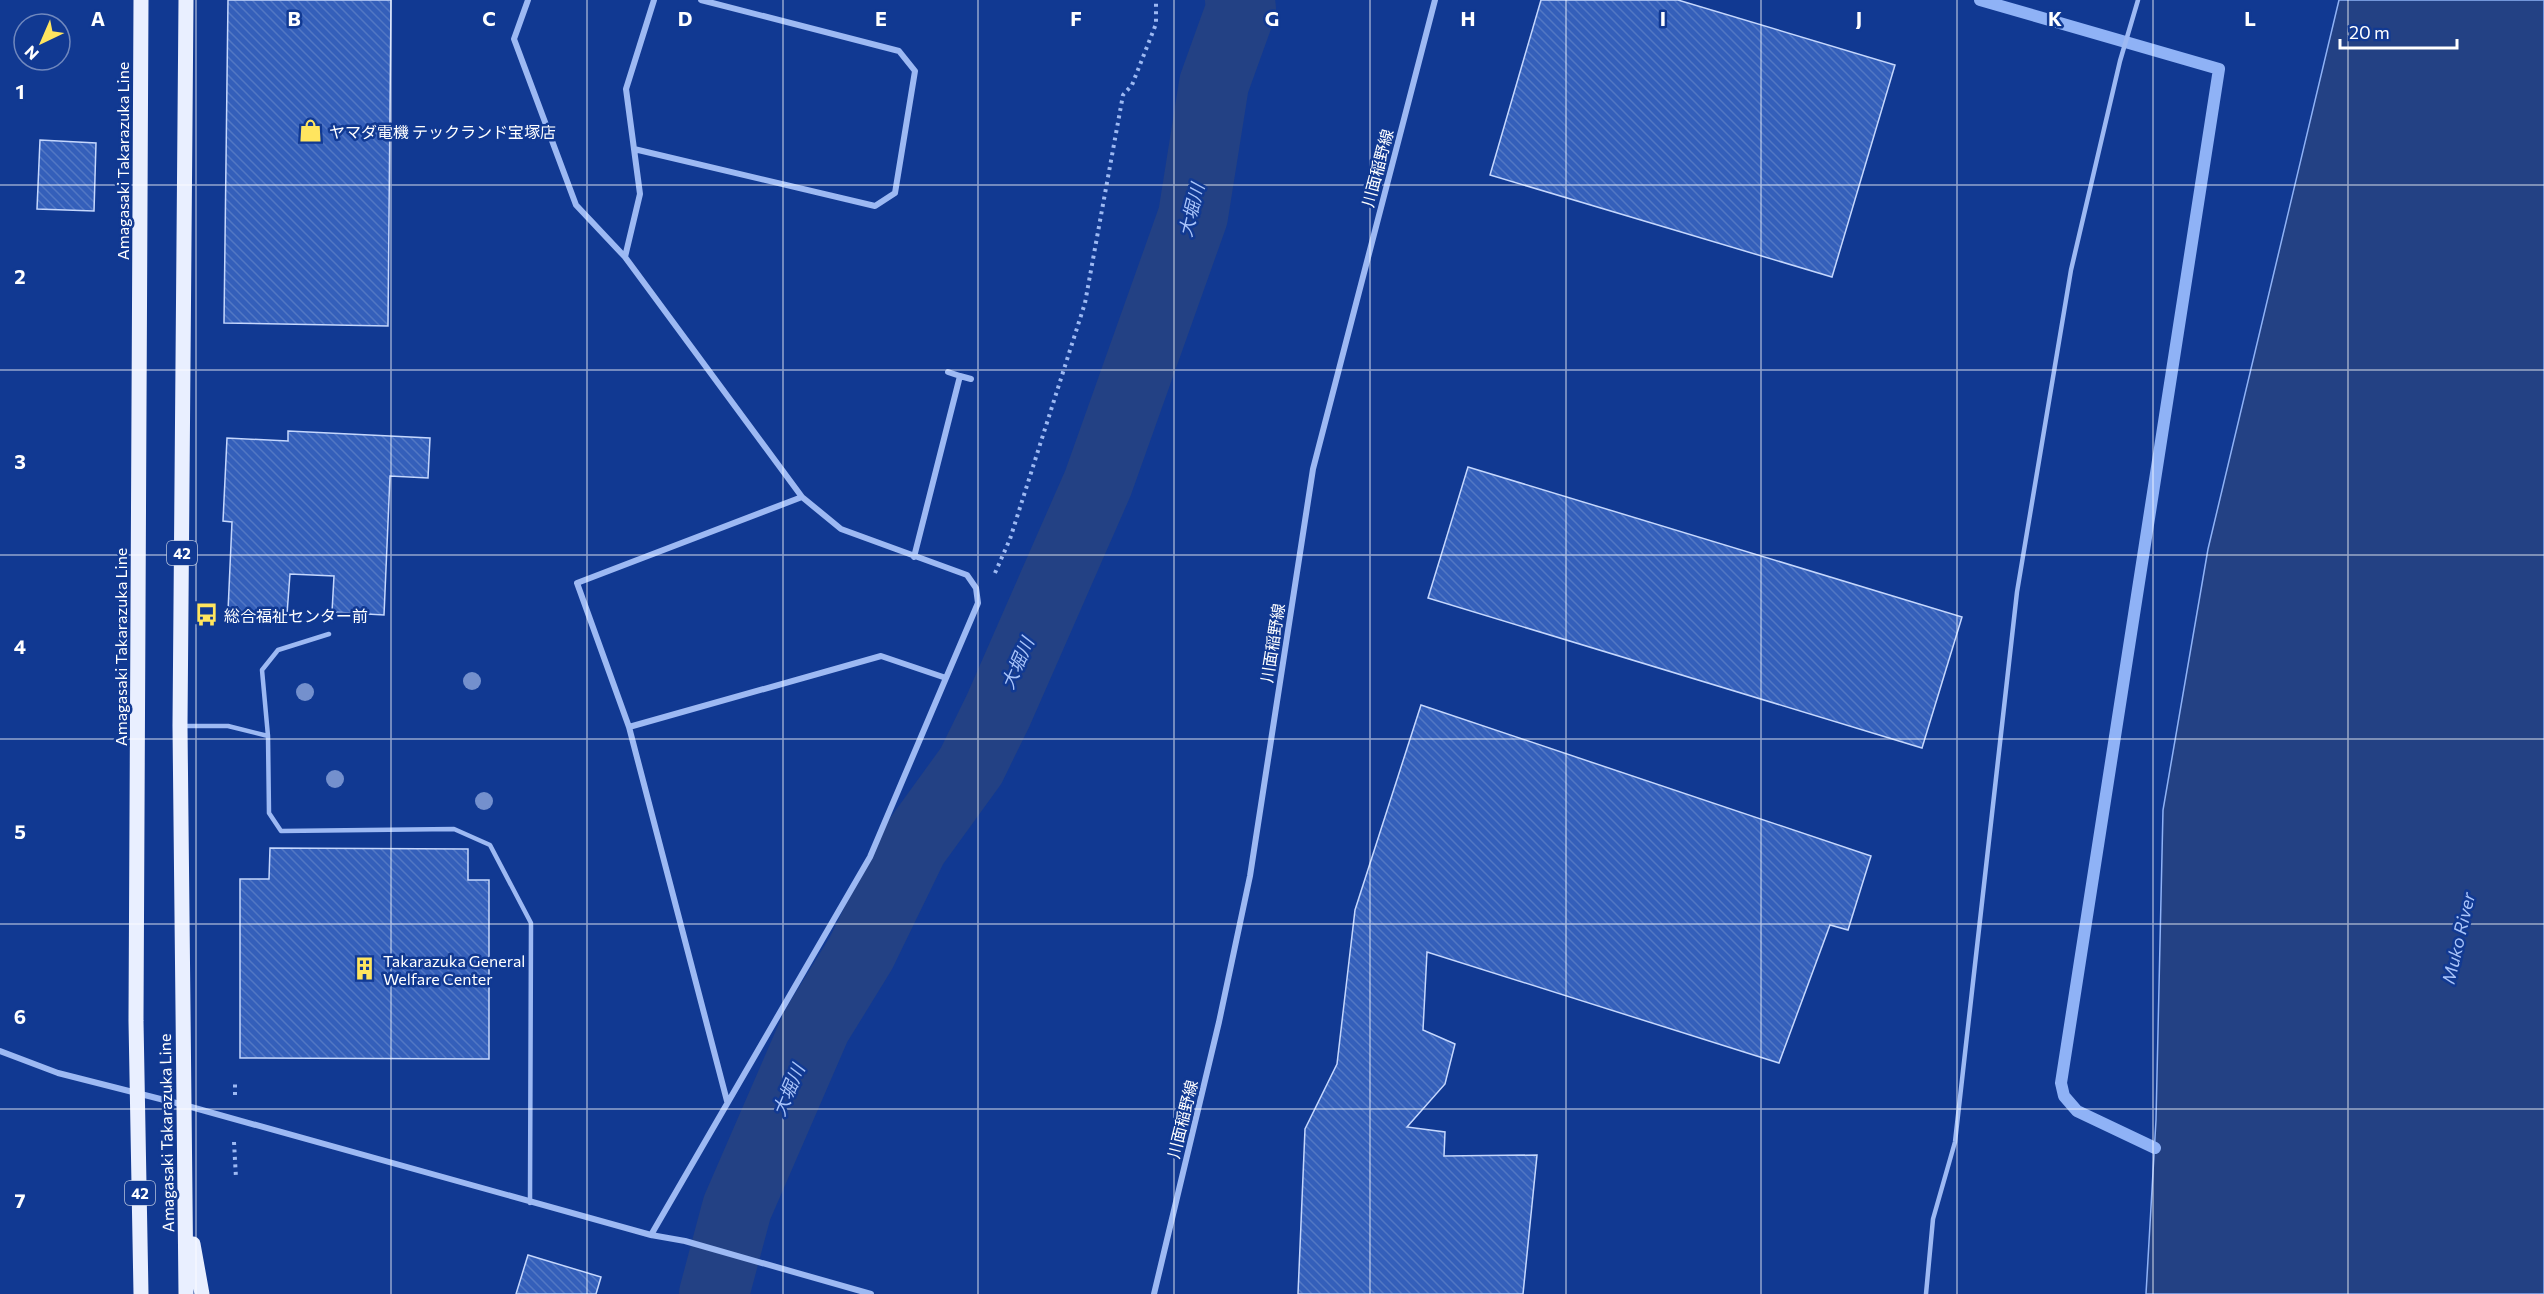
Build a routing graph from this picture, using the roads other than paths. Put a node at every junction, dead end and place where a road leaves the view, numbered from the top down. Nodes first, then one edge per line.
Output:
1 (141, 0) edge
2 (186, 0) edge
3 (528, 0) edge
4 (654, 0) edge
5 (701, 0) edge
6 (1435, 0) edge
7 (2138, 0) edge
8 (634, 149) junction
9 (625, 257) junction
10 (948, 372) dead end
11 (960, 376) junction
12 (971, 379) dead end
13 (802, 497) junction
14 (914, 557) junction
15 (329, 634) dead end
16 (946, 678) junction
17 (180, 726) junction
18 (629, 727) junction
19 (268, 736) junction
20 (0, 1051) edge
21 (139, 1093) junction
22 (727, 1101) junction
23 (184, 1105) junction
24 (184, 1197) junction
25 (531, 1203) junction
26 (651, 1236) junction
27 (141, 1294) edge
28 (186, 1294) edge
29 (202, 1294) edge
30 (871, 1294) edge
31 (1154, 1294) edge
32 (1926, 1294) edge

1 - 21 main road, Amagasaki Takarazuka Line / 42
2 - 17 main road, Amagasaki Takarazuka Line / 42
3 - 9 street
4 - 8 street
5 - 8 street
6 - 31 street, 川面稲野線
7 - 32 lane
8 - 9 street
9 - 13 street
10 - 11 street
11 - 12 street
11 - 14 street
13 - 14 street
13 - 18 street
14 - 16 street
15 - 19 lane
16 - 18 street
16 - 22 street
17 - 19 lane
17 - 23 main road, Amagasaki Takarazuka Line / 42
18 - 22 street
19 - 25 lane
20 - 21 street
21 - 23 street
21 - 27 main road, Amagasaki Takarazuka Line / 42
22 - 26 street
23 - 24 main road, Amagasaki Takarazuka Line / 42
23 - 25 street
24 - 28 main road, Amagasaki Takarazuka Line / 42
24 - 29 main road, 42
25 - 26 street
26 - 30 street

